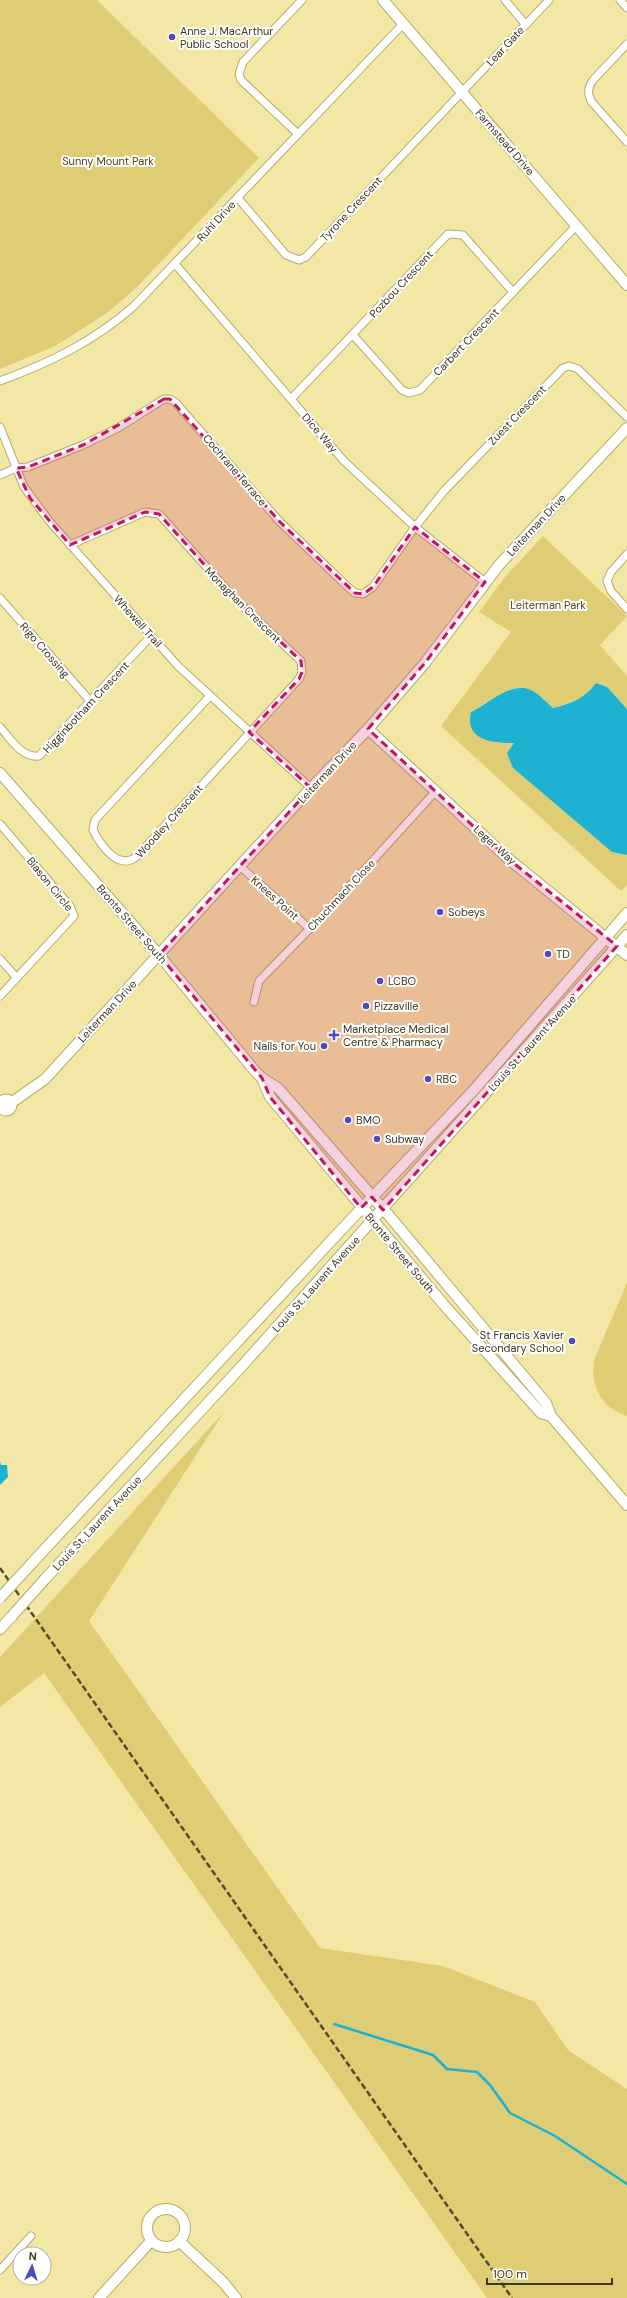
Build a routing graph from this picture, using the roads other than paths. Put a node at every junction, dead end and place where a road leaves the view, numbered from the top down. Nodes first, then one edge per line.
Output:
1 (302, 0) edge
2 (383, 0) edge
3 (505, 0) edge
4 (549, 0) edge
5 (620, 0) edge
6 (627, 8) edge
7 (403, 24) junction
8 (526, 24) junction
9 (627, 44) edge
10 (462, 92) junction
11 (298, 134) junction
12 (627, 142) edge
13 (238, 198) junction
14 (576, 226) junction
15 (175, 264) junction
16 (627, 285) edge
17 (513, 292) junction
18 (353, 334) junction
19 (0, 381) edge
20 (291, 399) junction
21 (627, 417) edge
22 (0, 427) edge
23 (627, 428) edge
24 (16, 468) junction
25 (0, 475) edge
26 (415, 526) junction
27 (70, 545) junction
28 (627, 554) edge
29 (485, 582) junction
30 (0, 598) edge
31 (627, 609) edge
32 (151, 636) junction
33 (210, 696) junction
34 (91, 702) junction
35 (0, 727) edge
36 (368, 728) junction
37 (250, 732) junction
38 (0, 773) edge
39 (311, 788) junction
40 (435, 792) junction
41 (0, 824) edge
42 (240, 867) junction
43 (627, 913) edge
44 (310, 929) junction
45 (627, 935) edge
46 (606, 938) junction
47 (617, 946) junction
48 (159, 955) junction
49 (627, 955) edge
50 (0, 959) edge
51 (17, 978) junction
52 (0, 996) edge
53 (254, 1002) dead end
54 (262, 1078) junction
55 (5, 1100) edge
56 (372, 1197) junction
57 (361, 1208) junction
58 (383, 1210) junction
59 (372, 1221) junction
60 (551, 1416) junction
61 (627, 1505) edge
62 (0, 1598) edge
63 (0, 1629) edge
64 (31, 2236) dead end
65 (151, 2241) junction
66 (180, 2241) junction
67 (0, 2270) edge
68 (103, 2297) edge
69 (236, 2298) edge

1 - 11 street
2 - 7 main road, Farmstead Drive
3 - 8 street
4 - 8 street, Lear Gate
5 - 6 street
7 - 10 main road, Farmstead Drive
7 - 11 street, Ruhl Drive
8 - 10 street, Lear Gate
9 - 12 street
10 - 13 street, Tyrone Crescent
10 - 14 main road, Farmstead Drive
11 - 13 street, Ruhl Drive
13 - 15 street, Ruhl Drive
14 - 16 main road, Farmstead Drive
14 - 17 street, Carbert Crescent
15 - 19 street, Ruhl Drive
15 - 20 street, Dice Way
17 - 18 street, Carbert Crescent
17 - 18 street, Pozbou Crescent
18 - 20 street, Pozbou Crescent
20 - 26 street, Dice Way
21 - 26 street, Zuest Crescent
22 - 24 street, Whewell Trail
23 - 29 main road, Leiterman Drive
24 - 25 street
24 - 26 street, Cochrane Terrace
24 - 27 street, Whewell Trail
26 - 29 street, Dice Way
27 - 32 street, Whewell Trail
27 - 37 street, Monaghan Crescent
28 - 31 street
29 - 36 main road, Leiterman Drive
30 - 34 street, Rigo Crossing
32 - 33 street, Whewell Trail
32 - 34 street, Higginbotham Crescent
33 - 37 street, Whewell Trail
33 - 37 street, Woodley Crescent
34 - 35 street, Higginbotham Crescent
36 - 39 main road, Leiterman Drive
36 - 40 main road, Leger Way
37 - 39 street, Whewell Trail
38 - 48 main road, Bronte Street South
39 - 42 main road, Leiterman Drive
40 - 44 street, Chuchmach Close
40 - 46 main road, Leger Way
41 - 51 street, Biason Circle
42 - 44 street, Knees Point
42 - 48 main road, Leiterman Drive
43 - 46 main road, Louis St. Laurent Avenue
44 - 53 street, Chuchmach Close
45 - 47 main road, Louis St. Laurent Avenue
46 - 47 main road, Leger Way
46 - 56 main road, Louis St. Laurent Avenue
47 - 49 main road, Leger Way
47 - 58 main road, Louis St. Laurent Avenue
48 - 54 main road, Bronte Street South
48 - 55 main road, Leiterman Drive
50 - 51 street
51 - 52 street, Biason Circle
54 - 56 main road, Bronte Street South
54 - 57 main road, Bronte Street South
56 - 57 main road, Louis St. Laurent Avenue
56 - 58 main road, Bronte Street South
57 - 59 main road, Bronte Street South
57 - 62 main road, Louis St. Laurent Avenue, bridge
58 - 59 main road, Louis St. Laurent Avenue
58 - 60 main road, Bronte Street South
59 - 60 main road, Bronte Street South
59 - 63 main road, Louis St. Laurent Avenue, bridge
60 - 61 main road, Bronte Street South
64 - 67 street
65 - 66 main road
65 - 66 main road
65 - 68 main road
66 - 69 main road

